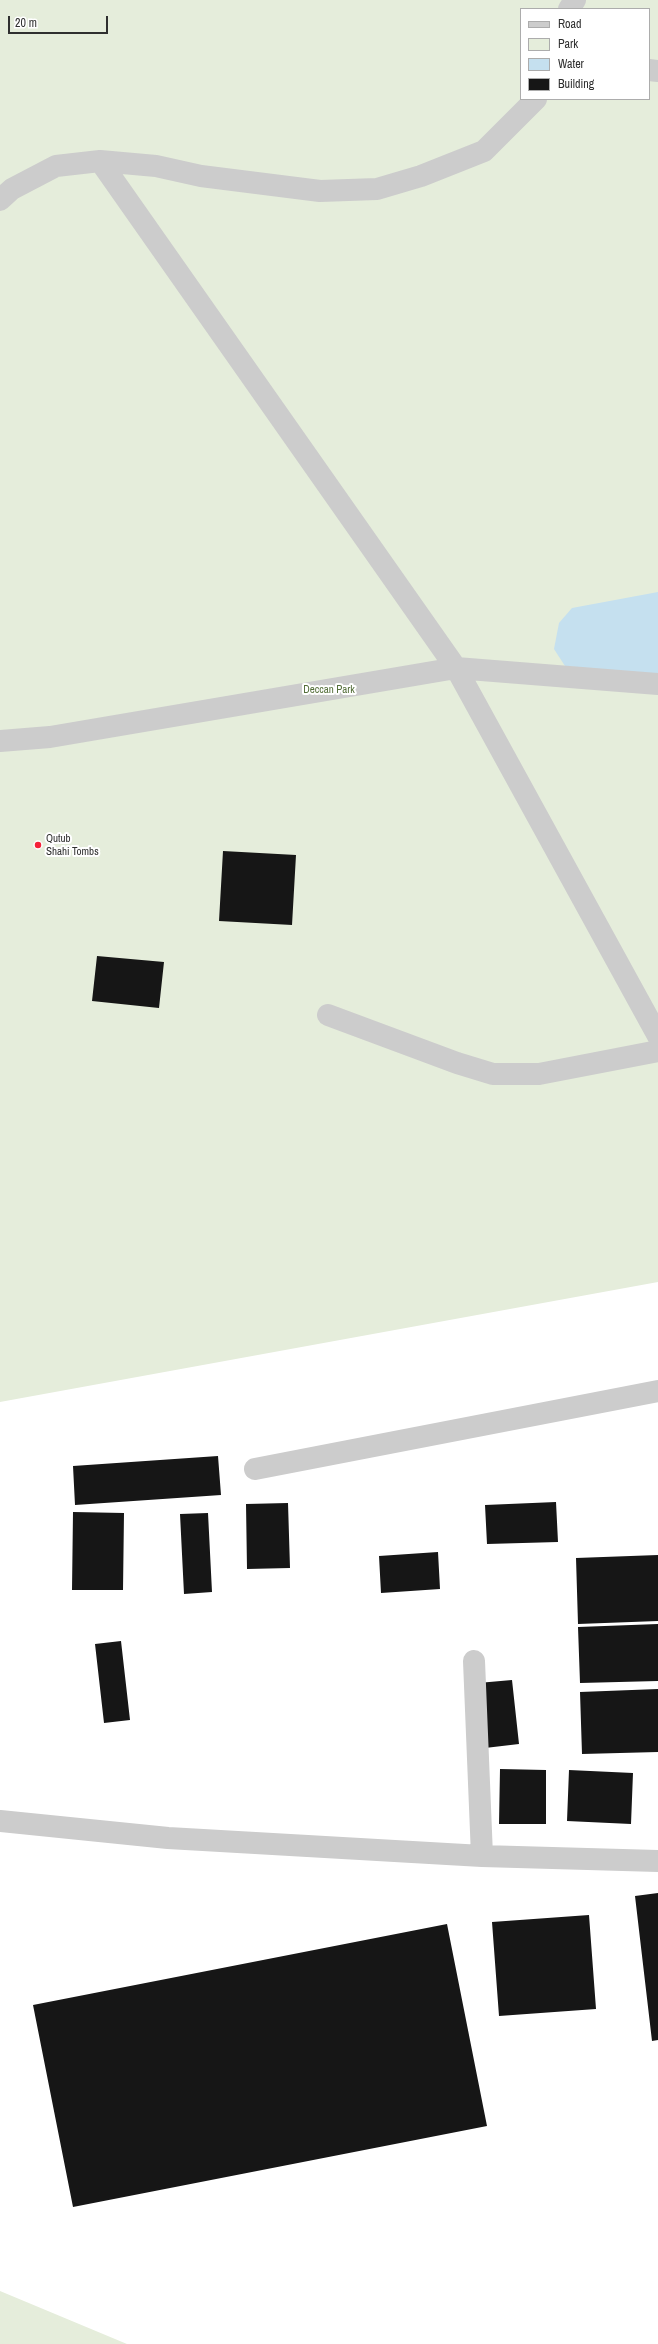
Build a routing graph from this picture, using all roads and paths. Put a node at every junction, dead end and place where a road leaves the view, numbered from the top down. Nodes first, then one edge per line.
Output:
1 (535, 100) edge
2 (100, 161) junction
3 (0, 200) edge
4 (456, 668) junction
5 (658, 684) edge
6 (0, 741) edge
7 (328, 1015) dead end
8 (658, 1036) edge
9 (658, 1051) edge
10 (657, 1397) edge
11 (255, 1468) dead end
12 (474, 1661) dead end
13 (0, 1821) edge
14 (482, 1856) junction
15 (658, 1861) edge

1 - 2 street
2 - 3 street
2 - 4 street
4 - 5 street
4 - 6 street
4 - 8 street
7 - 9 street
10 - 11 street
12 - 14 street
13 - 14 street
14 - 15 street

